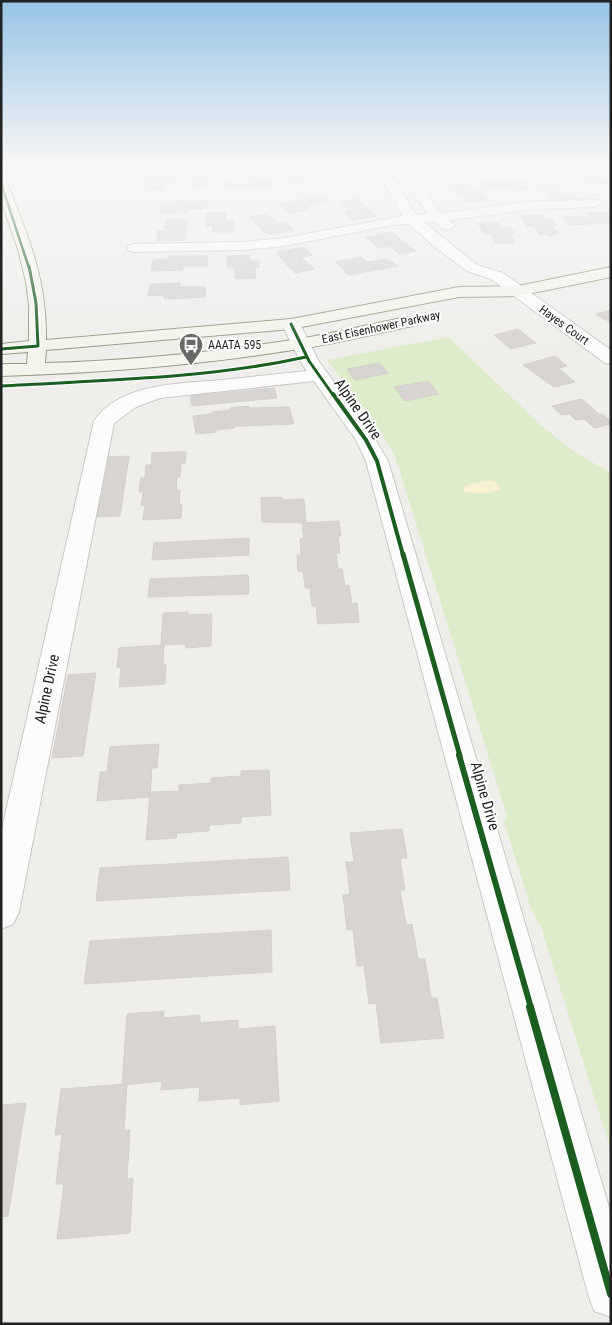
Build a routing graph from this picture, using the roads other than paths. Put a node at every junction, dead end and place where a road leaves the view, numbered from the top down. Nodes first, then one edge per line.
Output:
1 (18, 228) edge
2 (357, 228) edge
3 (423, 228) edge
4 (450, 228) edge
5 (458, 234) dead end
6 (134, 248) dead end
7 (611, 272) edge
8 (518, 291) junction
9 (475, 308) dead end
10 (421, 319) dead end
11 (295, 334) junction
12 (38, 346) junction
13 (1, 349) edge
14 (611, 359) edge
15 (36, 369) junction
16 (1, 370) edge
17 (320, 375) junction
18 (1, 912) edge
19 (611, 1294) edge

1 - 12 main road
2 - 6 street
3 - 8 street, Hayes Court
4 - 5 street
7 - 8 main road, East Eisenhower Parkway
8 - 9 main road, East Eisenhower Parkway
8 - 11 main road, East Eisenhower Parkway
8 - 14 street, Hayes Court
10 - 11 main road, East Eisenhower Parkway
11 - 12 main road, East Eisenhower Parkway
11 - 15 main road, East Eisenhower Parkway
11 - 17 street, Alpine Drive
12 - 13 main road, East Eisenhower Parkway
12 - 15 main road
15 - 16 main road, East Eisenhower Parkway
17 - 18 street, Alpine Drive
17 - 19 street, Alpine Drive

